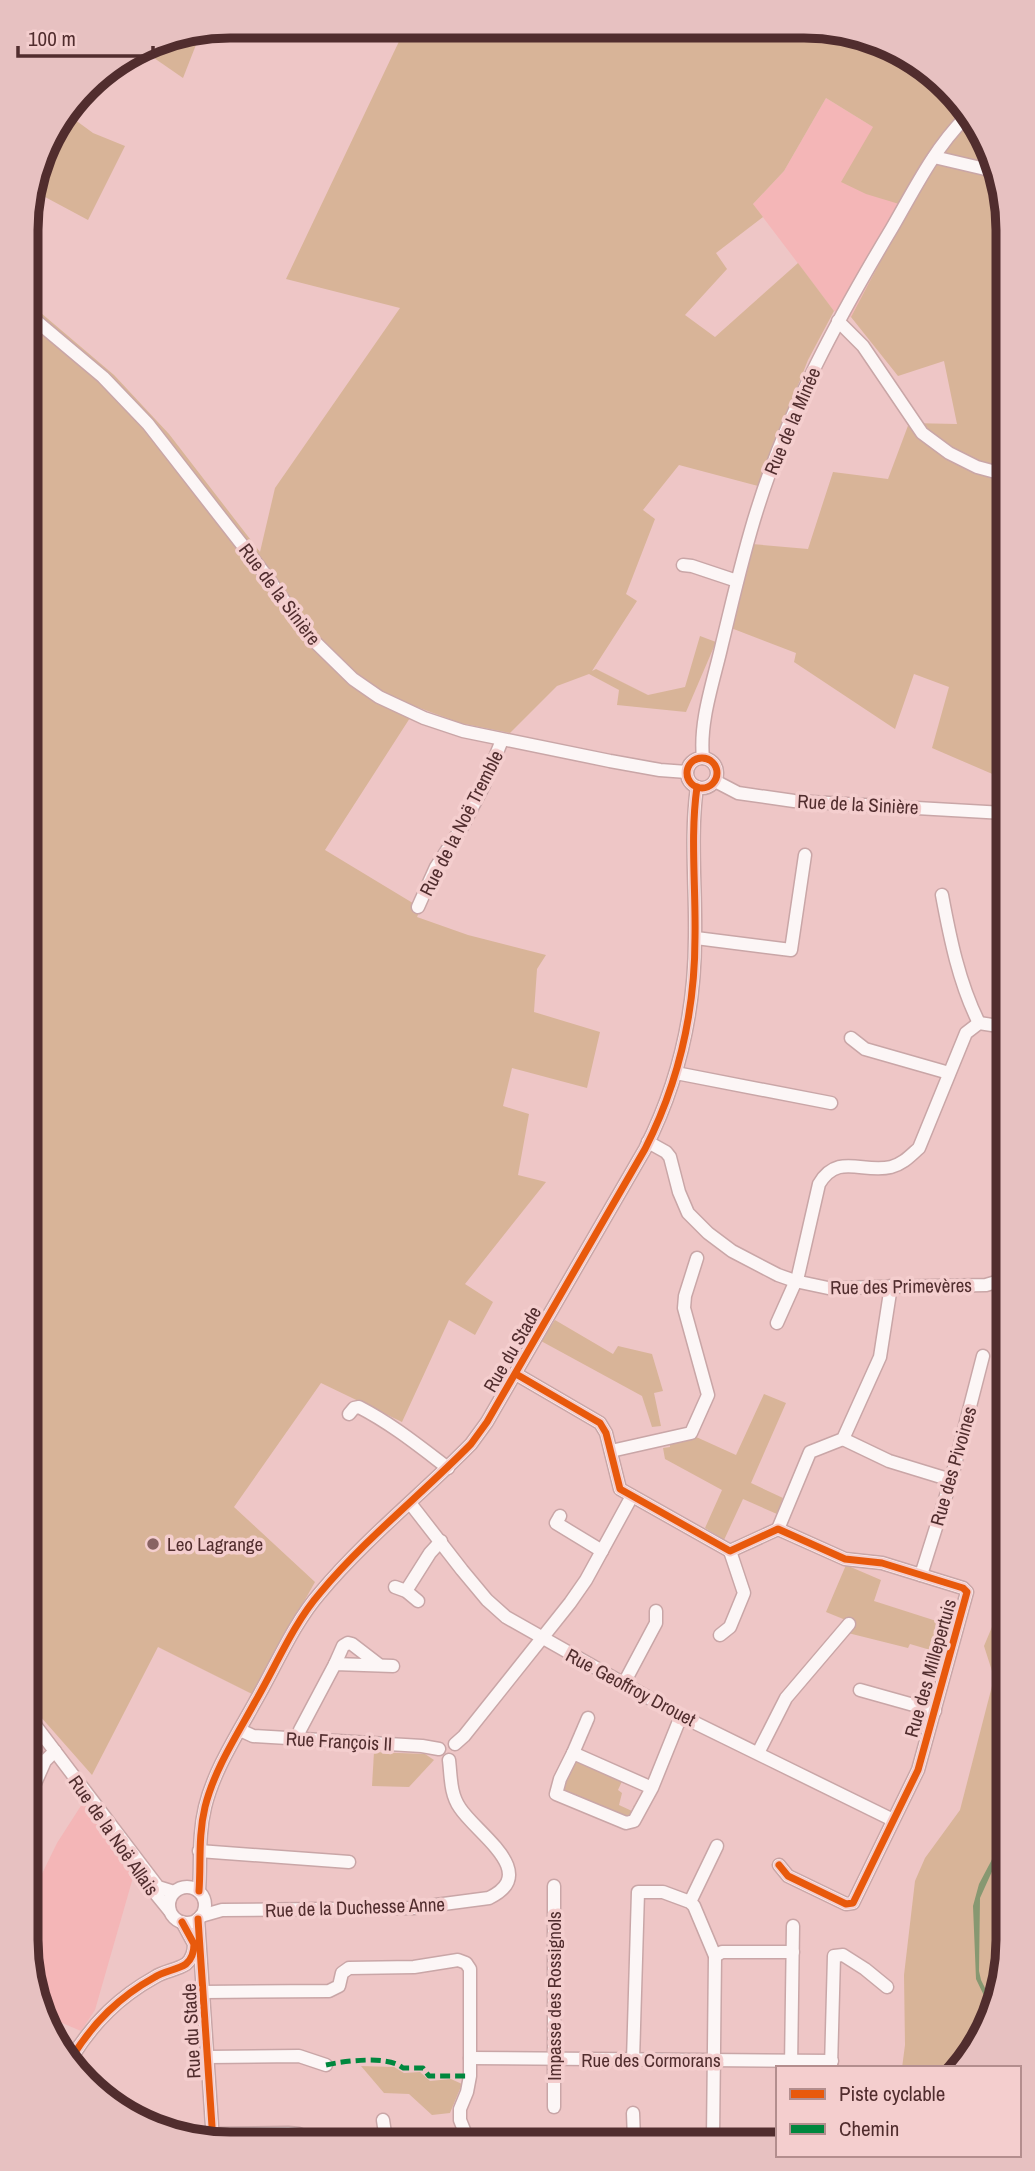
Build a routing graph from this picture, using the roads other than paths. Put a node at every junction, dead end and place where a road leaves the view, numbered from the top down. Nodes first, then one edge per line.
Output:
1 (962, 121) edge
2 (934, 157) junction
3 (986, 169) edge
4 (838, 321) junction
5 (39, 323) edge
6 (996, 472) edge
7 (683, 565) dead end
8 (737, 581) junction
9 (502, 740) junction
10 (703, 758) junction
11 (687, 772) junction
12 (715, 781) junction
13 (696, 787) junction
14 (996, 813) edge
15 (805, 855) dead end
16 (942, 895) dead end
17 (418, 907) dead end
18 (695, 939) junction
19 (979, 1023) junction
20 (996, 1026) edge
21 (851, 1038) dead end
22 (676, 1073) junction
23 (949, 1073) junction
24 (831, 1103) dead end
25 (648, 1142) junction
26 (697, 1258) dead end
27 (795, 1281) junction
28 (996, 1282) edge
29 (891, 1286) junction
30 (777, 1323) dead end
31 (983, 1356) dead end
32 (516, 1374) junction
33 (349, 1414) dead end
34 (843, 1439) junction
35 (611, 1451) junction
36 (448, 1468) junction
37 (951, 1480) junction
38 (632, 1496) junction
39 (410, 1503) junction
40 (560, 1516) dead end
41 (778, 1529) junction
42 (440, 1542) junction
43 (730, 1550) junction
44 (602, 1551) junction
45 (921, 1575) junction
46 (418, 1601) dead end
47 (656, 1611) dead end
48 (849, 1624) dead end
49 (720, 1635) dead end
50 (542, 1639) junction
51 (335, 1664) junction
52 (378, 1664) junction
53 (393, 1666) dead end
54 (623, 1685) junction
55 (860, 1690) dead end
56 (934, 1711) junction
57 (681, 1716) junction
58 (588, 1718) dead end
59 (38, 1728) edge
60 (240, 1730) junction
61 (299, 1738) junction
62 (455, 1744) junction
63 (54, 1749) junction
64 (439, 1749) junction
65 (38, 1751) edge
66 (573, 1753) junction
67 (758, 1753) junction
68 (449, 1760) junction
69 (38, 1775) edge
70 (652, 1788) junction
71 (893, 1820) junction
72 (717, 1846) dead end
73 (198, 1854) junction
74 (349, 1862) dead end
75 (779, 1865) dead end
76 (554, 1886) dead end
77 (179, 1890) junction
78 (202, 1896) junction
79 (690, 1902) junction
80 (169, 1910) junction
81 (222, 1910) junction
82 (200, 1917) junction
83 (182, 1922) junction
84 (793, 1926) dead end
85 (793, 1952) junction
86 (715, 1956) junction
87 (186, 1963) junction
88 (204, 1986) junction
89 (887, 1987) dead end
90 (75, 2053) edge
91 (208, 2057) junction
92 (470, 2058) junction
93 (554, 2059) junction
94 (633, 2060) junction
95 (714, 2060) junction
96 (832, 2064) edge
97 (326, 2065) dead end
98 (791, 2065) edge
99 (554, 2107) dead end
100 (633, 2113) dead end
101 (383, 2120) dead end
102 (213, 2131) edge
103 (385, 2132) edge
104 (465, 2132) edge
105 (634, 2132) edge
106 (713, 2132) edge

1 - 2 street, Rue de la Minée
2 - 3 street
2 - 4 street, Rue de la Minée
4 - 6 street
4 - 8 street, Rue de la Minée
5 - 9 street, Rue de la Sinière
7 - 8 street
8 - 10 street, Rue de la Minée
9 - 11 street, Rue de la Sinière
9 - 17 street, Rue de la Noë Tremble
10 - 11 street
10 - 12 street
11 - 13 street
12 - 13 street
12 - 14 street, Rue de la Sinière
13 - 18 street, Rue du Stade
15 - 18 street
16 - 19 street
18 - 22 street, Rue du Stade
19 - 20 street
19 - 23 street
21 - 23 street
22 - 24 street
22 - 25 street, Rue du Stade
23 - 27 street
25 - 27 street, Rue des Primevères
25 - 32 street, Rue du Stade
26 - 35 street
27 - 29 street, Rue des Primevères
27 - 30 street
28 - 29 street, Rue des Primevères
29 - 34 street
31 - 37 street, Rue des Pivoines
32 - 35 street
32 - 36 street, Rue du Stade
33 - 36 street
34 - 37 street
34 - 41 street
35 - 38 street
36 - 39 street, Rue du Stade
37 - 45 street, Rue des Pivoines
38 - 43 street
38 - 44 street
39 - 42 street, Rue Geoffroy Drouet
39 - 60 street, Rue du Stade
40 - 44 street
41 - 43 street
41 - 45 street, Rue des Millepertuis
42 - 46 street
42 - 50 street, Rue Geoffroy Drouet
43 - 49 street
44 - 50 street
45 - 56 street, Rue des Millepertuis
47 - 54 street
48 - 67 street
50 - 54 street, Rue Geoffroy Drouet
50 - 62 street
51 - 52 street
51 - 52 street
51 - 61 street
52 - 53 street
54 - 57 street, Rue Geoffroy Drouet
55 - 56 street
56 - 71 street, Rue des Millepertuis
57 - 67 street, Rue Geoffroy Drouet
57 - 70 street
58 - 66 street
59 - 63 street, Rue de la Noë Allais
60 - 61 street, Rue François II
60 - 73 street, Rue du Stade
61 - 64 street, Rue François II
62 - 64 street
62 - 68 street
63 - 65 street
63 - 69 street
63 - 77 street, Rue de la Noë Allais
63 - 80 street, Rue de la Noë Allais
64 - 68 street
66 - 70 street
66 - 70 street
67 - 71 street, Rue Geoffroy Drouet
68 - 81 street, Rue de la Duchesse Anne
71 - 75 street, Rue des Millepertuis
72 - 79 street
73 - 74 street
73 - 77 street, Rue du Stade
73 - 78 street, Rue du Stade
76 - 93 street, Impasse des Rossignols
77 - 78 street
77 - 80 street
78 - 81 street, Rue de la Duchesse Anne
78 - 82 street
79 - 86 street
79 - 94 street
80 - 83 street
81 - 82 street, Rue de la Duchesse Anne
82 - 83 street
82 - 88 street, Rue du Stade
83 - 87 street
84 - 85 street
85 - 86 street
85 - 98 street
86 - 95 street
87 - 88 street
87 - 90 street
88 - 91 street, Rue du Stade
88 - 92 street
89 - 96 street
91 - 97 street
91 - 102 street, Rue du Stade
92 - 93 street, Rue des Cormorans
92 - 104 street
93 - 94 street, Rue des Cormorans
93 - 99 street, Impasse des Rossignols
94 - 95 street, Rue des Cormorans
95 - 98 street, Rue des Cormorans
95 - 106 street
96 - 98 street, Rue des Cormorans
100 - 105 street
101 - 103 street

